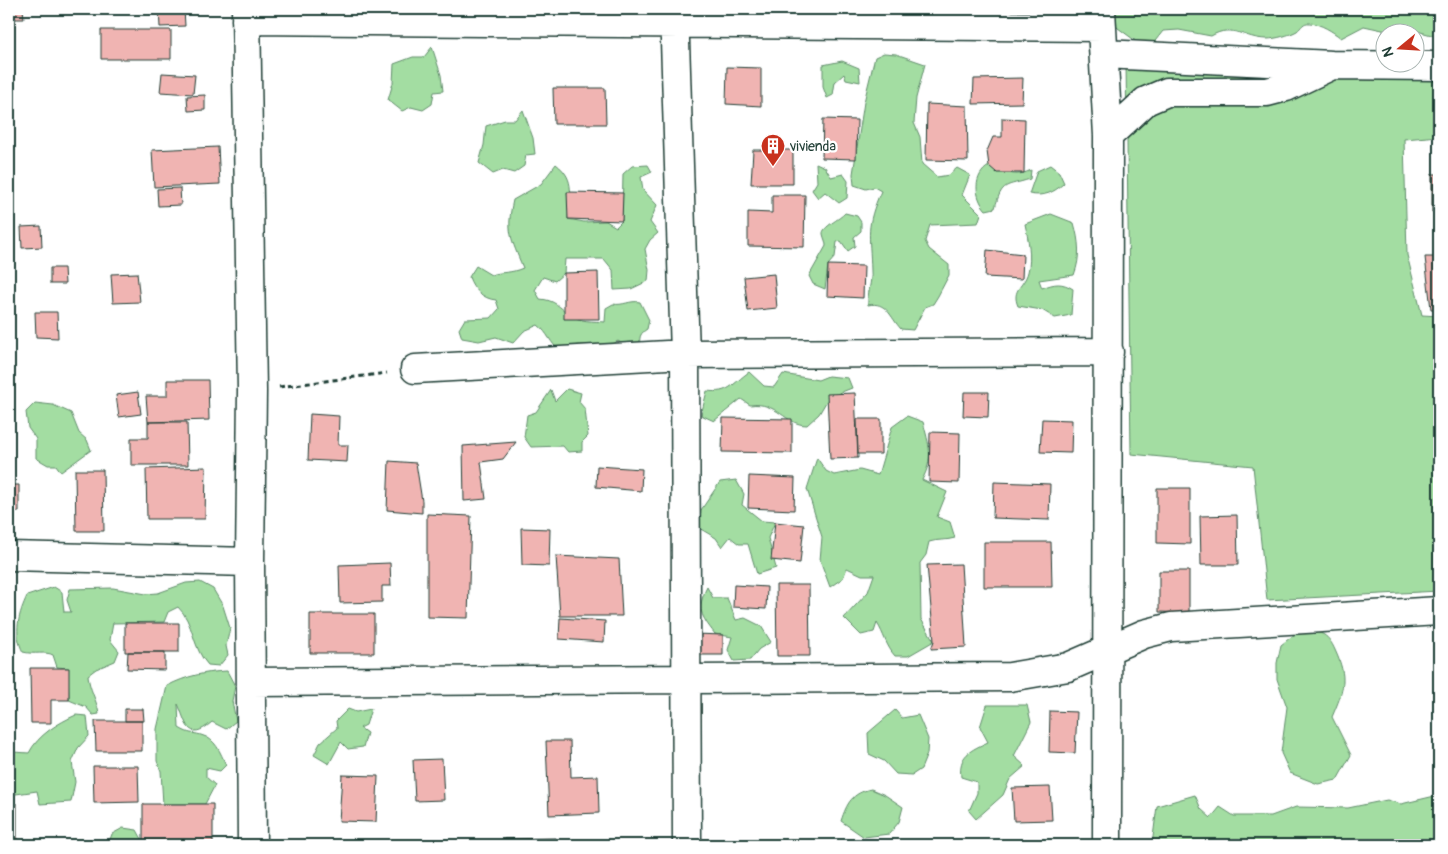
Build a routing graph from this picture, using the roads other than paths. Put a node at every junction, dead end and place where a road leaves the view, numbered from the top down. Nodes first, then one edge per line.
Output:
1 (246, 14) edge
2 (674, 17) edge
3 (1102, 18) edge
4 (1104, 54) junction
5 (1332, 65) junction
6 (1439, 66) edge
7 (1108, 136) junction
8 (1109, 352) junction
9 (685, 354) junction
10 (415, 369) road end
11 (9, 556) edge
12 (250, 562) junction
13 (1439, 611) edge
14 (1108, 649) junction
15 (686, 679) junction
16 (251, 682) junction
17 (252, 845) edge
18 (687, 845) edge
19 (1107, 845) edge

1 - 2 street
1 - 12 street
2 - 3 street
2 - 9 street
3 - 4 street
4 - 5 street
4 - 7 street
5 - 6 street
5 - 7 street
7 - 8 street
8 - 9 street
8 - 14 street
9 - 10 street
9 - 15 street
11 - 12 street
12 - 16 street
13 - 14 street
14 - 15 street
14 - 19 street
15 - 16 street
15 - 18 street
16 - 17 street

